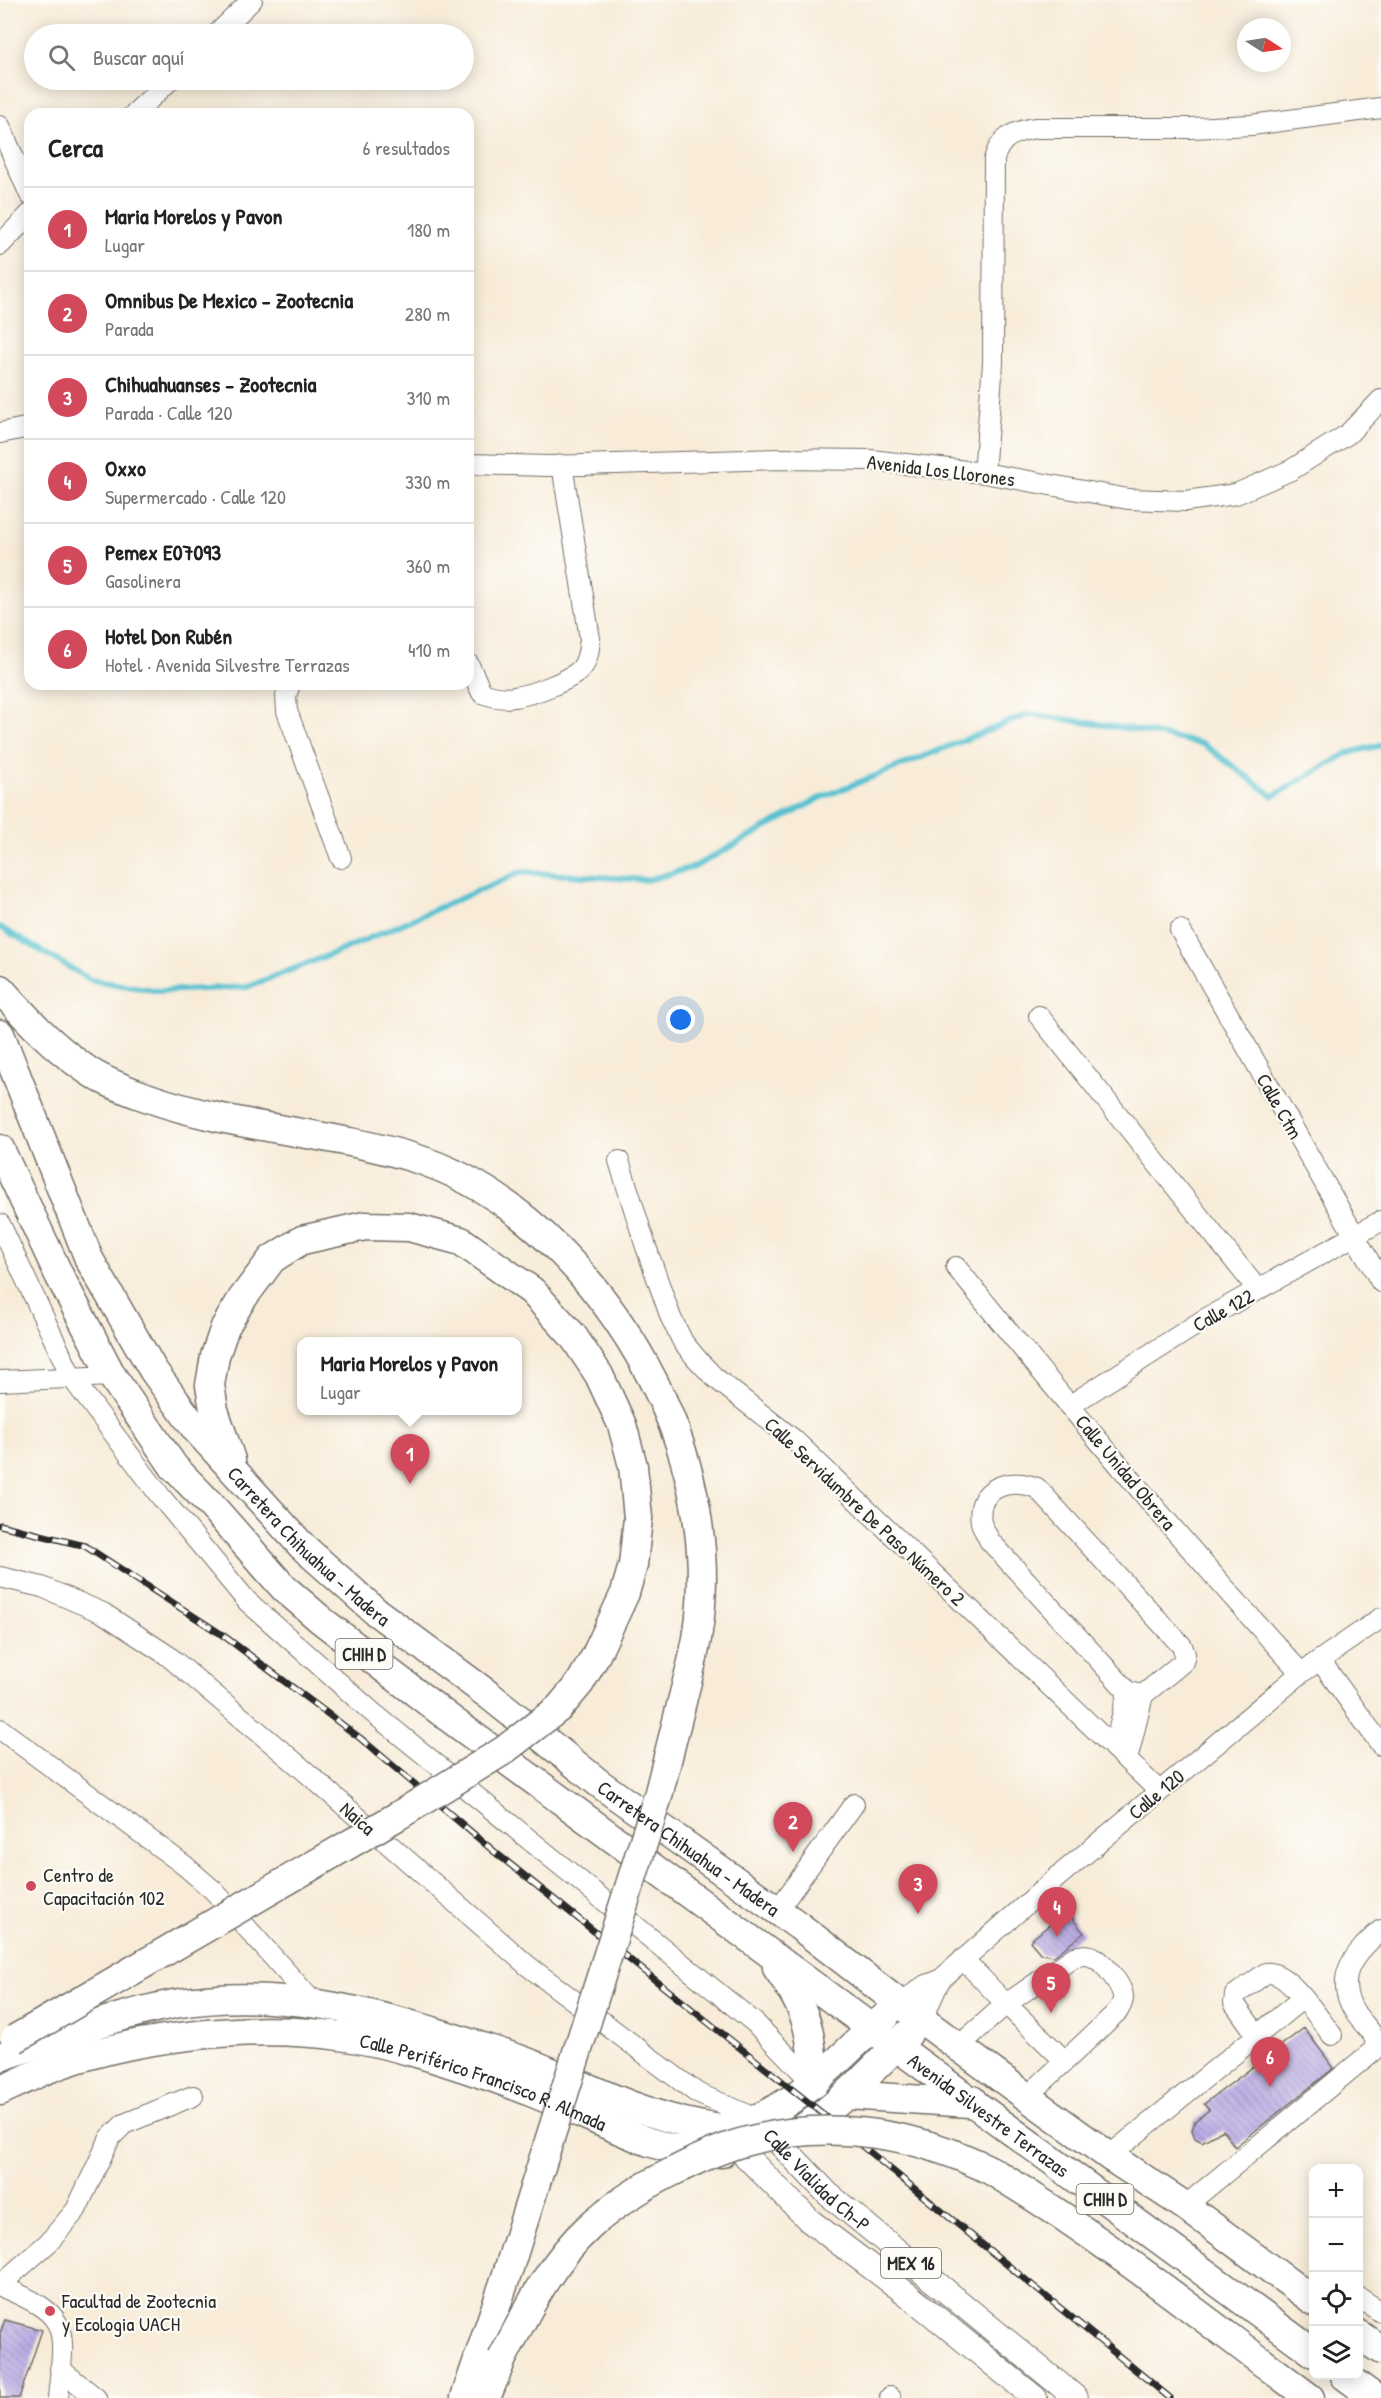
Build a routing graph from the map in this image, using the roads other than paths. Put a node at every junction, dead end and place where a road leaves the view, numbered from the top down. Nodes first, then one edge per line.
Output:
1 (252, 0) edge
2 (227, 24) edge
3 (159, 90) edge
4 (140, 108) edge
5 (1381, 108) edge
6 (0, 126) edge
7 (24, 181) edge
8 (24, 220) edge
9 (0, 245) edge
10 (1381, 400) edge
11 (24, 428) edge
12 (0, 433) edge
13 (474, 464) edge
14 (562, 465) junction
15 (984, 473) junction
16 (474, 676) edge
17 (288, 690) edge
18 (341, 858) dead end
19 (1180, 930) dead end
20 (0, 989) edge
21 (1039, 1016) dead end
22 (0, 1034) edge
23 (0, 1149) edge
24 (619, 1161) dead end
25 (1381, 1221) edge
26 (0, 1224) edge
27 (1354, 1236) junction
28 (956, 1267) dead end
29 (1381, 1281) edge
30 (1258, 1290) junction
31 (112, 1376) junction
32 (72, 1378) junction
33 (0, 1381) edge
34 (1069, 1406) junction
35 (233, 1468) junction
36 (0, 1577) edge
37 (1381, 1618) edge
38 (1320, 1660) junction
39 (1300, 1673) junction
40 (1135, 1694) junction
41 (0, 1729) edge
42 (1381, 1745) edge
43 (1120, 1754) junction
44 (1159, 1791) junction
45 (854, 1804) dead end
46 (777, 1911) junction
47 (1381, 1930) edge
48 (765, 1952) junction
49 (963, 1959) junction
50 (939, 1980) junction
51 (1303, 1998) junction
52 (314, 2002) junction
53 (1006, 2004) junction
54 (911, 2012) junction
55 (871, 2029) junction
56 (1257, 2035) junction
57 (1332, 2035) dead end
58 (896, 2046) junction
59 (959, 2046) junction
60 (5, 2049) edge
61 (1064, 2060) junction
62 (994, 2072) junction
63 (814, 2084) junction
64 (0, 2091) edge
65 (697, 2093) junction
66 (847, 2095) junction
67 (193, 2097) dead end
68 (1027, 2097) junction
69 (970, 2103) junction
70 (755, 2118) junction
71 (720, 2129) junction
72 (780, 2142) junction
73 (742, 2152) junction
74 (1109, 2156) junction
75 (1185, 2206) junction
76 (0, 2285) edge
77 (1309, 2293) edge
78 (1363, 2300) edge
79 (1381, 2312) edge
80 (1363, 2337) edge
81 (1309, 2349) edge
82 (1381, 2350) edge
83 (60, 2369) junction
84 (1350, 2380) edge
85 (58, 2398) edge
86 (96, 2398) edge
87 (465, 2398) edge
88 (486, 2398) edge
89 (1035, 2398) edge
90 (1076, 2398) edge
91 (1310, 2398) edge
92 (1375, 2398) edge

1 - 2 street
3 - 4 street
5 - 15 street
6 - 7 street
8 - 9 street
10 - 15 street, Avenida Los Llorones
11 - 12 street
13 - 14 street, Avenida Los Llorones
14 - 15 street, Avenida Los Llorones
14 - 16 street
17 - 18 street
19 - 27 street, Calle Ctm
20 - 87 highway, bridge
21 - 30 street
22 - 35 highway, Carretera Chihuahua - Madera / CHIH D
23 - 31 highway, Carretera Chihuahua - Madera / CHIH D
24 - 43 street, Calle Servidumbre De Paso Número 2
25 - 27 street, Calle 122
26 - 32 street
27 - 29 street, Calle Ctm
27 - 30 street, Calle 122
28 - 34 street, Calle Unidad Obrera
30 - 34 street, Calle 122
31 - 32 street
31 - 48 highway, Carretera Chihuahua - Madera / CHIH D
32 - 33 street
32 - 63 street
34 - 39 street, Calle Unidad Obrera
35 - 46 highway, Carretera Chihuahua - Madera / CHIH D
35 - 60 highway, bridge
36 - 65 street, Naica
37 - 38 street, Calle 120
38 - 39 street, Calle 120
38 - 42 street
39 - 44 street, Calle 120
40 - 40 street
40 - 43 street
41 - 52 street
43 - 44 street, Calle Servidumbre De Paso Número 2
44 - 49 street, Calle 120
45 - 46 street
46 - 54 highway, Carretera Chihuahua - Madera / CHIH D
47 - 75 street
48 - 55 highway, Carretera Chihuahua - Madera / CHIH D
48 - 63 highway
49 - 50 street, Calle 120
49 - 53 street
50 - 54 street, Calle 120
50 - 54 street, Calle 120
51 - 56 street
51 - 56 street
51 - 57 street
52 - 60 highway, Calle Periférico Francisco R. Almada
52 - 71 highway, Calle Periférico Francisco R. Almada
53 - 59 street
53 - 61 street
53 - 61 street
54 - 55 highway, Calle Periférico Francisco R. Almada
54 - 58 highway, Calle Periférico Francisco R. Almada
54 - 59 highway, Avenida Silvestre Terrazas / CHIH D
55 - 58 highway, Carretera Chihuahua - Madera / CHIH D
55 - 63 highway, Calle Periférico Francisco R. Almada
56 - 74 street
58 - 66 highway, Calle Periférico Francisco R. Almada
58 - 69 highway, Avenida Silvestre Terrazas / CHIH D
59 - 62 highway, Avenida Silvestre Terrazas / CHIH D
61 - 68 street
62 - 68 highway, Avenida Silvestre Terrazas / CHIH D
62 - 69 highway
63 - 70 highway, Calle Periférico Francisco R. Almada
64 - 73 highway, Calle Periférico Francisco R. Almada
65 - 70 street, Naica
65 - 71 street, Naica
66 - 69 highway
66 - 72 highway, Calle Periférico Francisco R. Almada
67 - 76 street
68 - 74 highway, Avenida Silvestre Terrazas / CHIH D
69 - 81 highway, Avenida Silvestre Terrazas / CHIH D
70 - 71 highway, Calle Periférico Francisco R. Almada
70 - 72 main road, Calle Vialidad Ch-P / MEX 16
71 - 73 main road, Calle Vialidad Ch-P / MEX 16
72 - 73 highway, Calle Periférico Francisco R. Almada
72 - 90 main road, Calle Vialidad Ch-P / MEX 16
73 - 89 main road, Calle Vialidad Ch-P / MEX 16
74 - 75 highway, Avenida Silvestre Terrazas / CHIH D
75 - 77 highway, Avenida Silvestre Terrazas / CHIH D
76 - 83 street
78 - 79 street
80 - 82 highway
83 - 85 street
83 - 86 street
84 - 92 highway
88 - 91 highway, bridge

